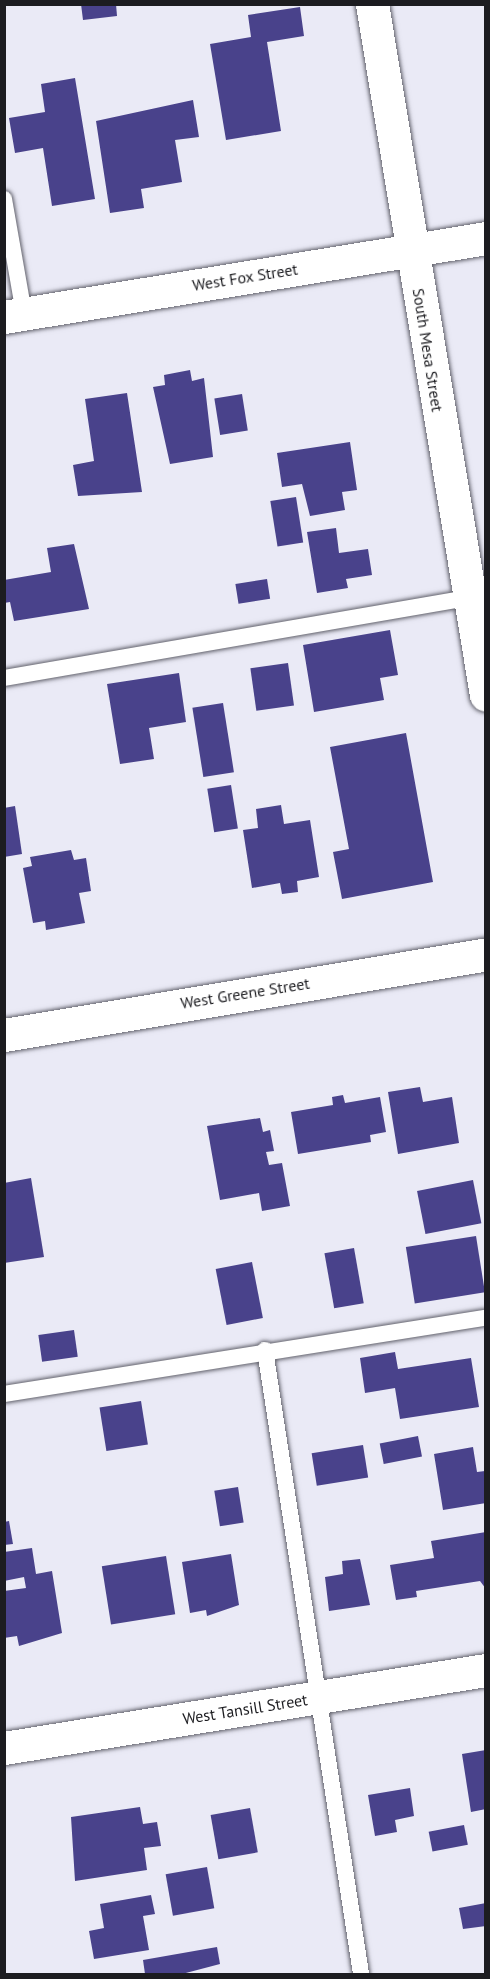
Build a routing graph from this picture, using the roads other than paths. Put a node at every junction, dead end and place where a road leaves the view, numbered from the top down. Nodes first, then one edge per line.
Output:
1 (372, 4) edge
2 (4, 199) edge
3 (486, 238) edge
4 (412, 250) junction
5 (14, 316) edge
6 (469, 598) junction
7 (4, 678) edge
8 (486, 695) edge
9 (486, 954) edge
10 (4, 1035) edge
11 (486, 1318) edge
12 (265, 1350) junction
13 (4, 1394) edge
14 (486, 1670) edge
15 (315, 1698) junction
16 (4, 1748) edge
17 (361, 1974) edge

1 - 4 street, South Mesa Street
2 - 5 lane
3 - 4 street, West Fox Street
4 - 5 street, West Fox Street
4 - 6 street, South Mesa Street
6 - 7 lane
6 - 8 street, South Mesa Street
9 - 10 street, West Greene Street
11 - 12 lane
12 - 13 lane
12 - 15 lane
14 - 15 street, West Tansill Street
15 - 16 street, West Tansill Street
15 - 17 lane

